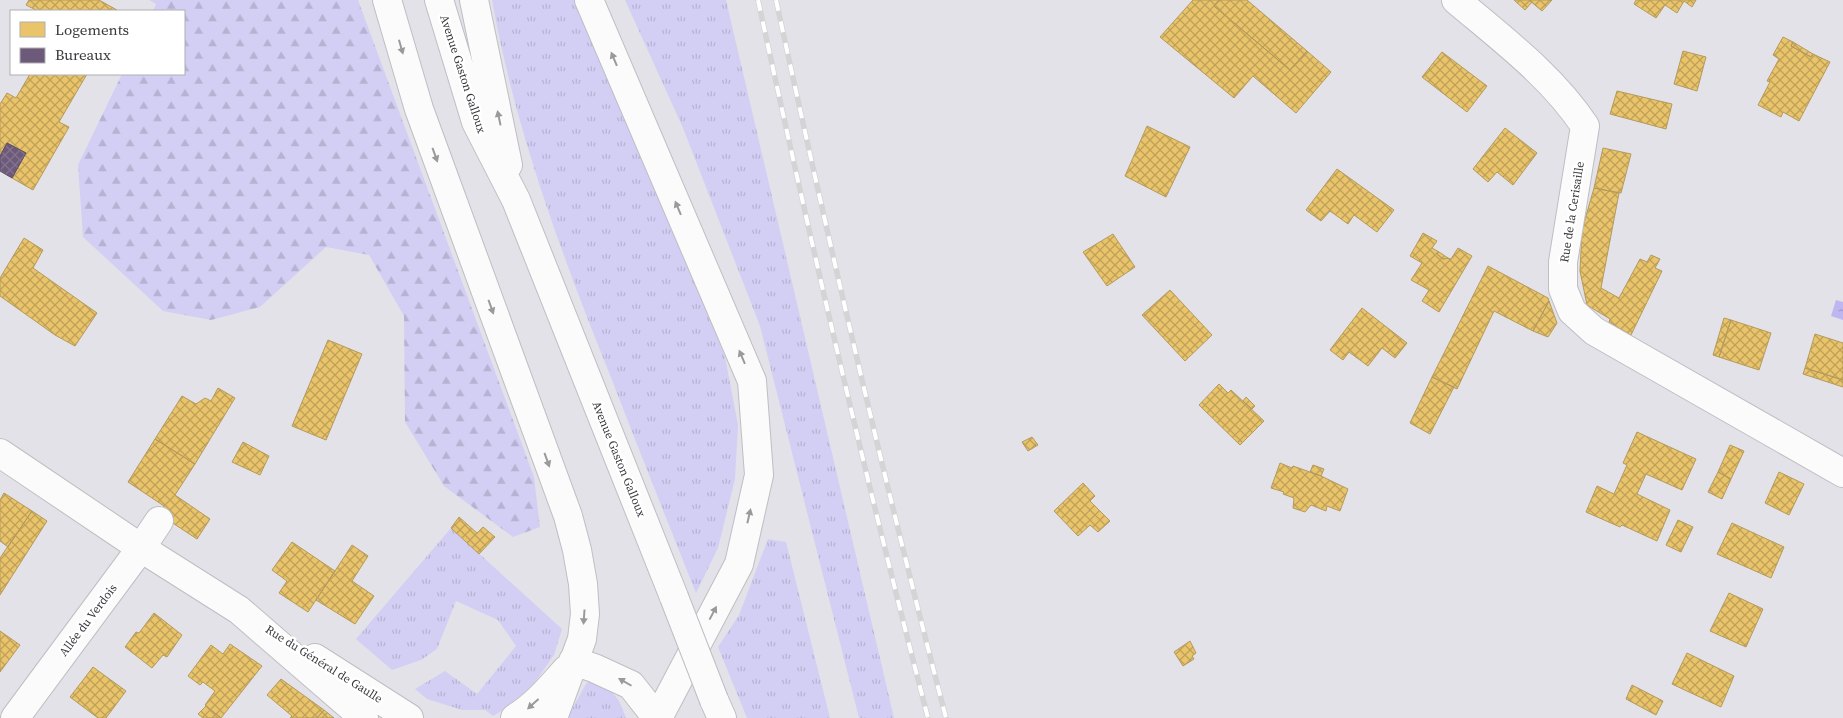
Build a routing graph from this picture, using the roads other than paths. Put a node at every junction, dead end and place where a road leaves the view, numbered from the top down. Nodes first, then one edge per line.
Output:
1 (387, 0) edge
2 (439, 0) edge
3 (474, 0) edge
4 (589, 0) edge
5 (1456, 0) edge
6 (516, 200) junction
7 (0, 453) edge
8 (1843, 473) edge
9 (159, 521) dead end
10 (141, 548) junction
11 (239, 610) junction
12 (573, 661) junction
13 (320, 680) junction
14 (718, 709) edge
15 (15, 718) edge
16 (364, 718) edge
17 (385, 718) edge
18 (409, 718) edge
19 (515, 718) edge
20 (553, 718) edge
21 (657, 718) edge

1 -> 12 main road
2 - 6 main road, Avenue Gaston Galloux
6 -> 3 main road, Avenue Gaston Galloux
21 -> 4 main road
5 - 8 main road, Rue de la Cerisaille
6 - 14 main road, Avenue Gaston Galloux, bridge
7 - 10 main road
9 - 10 main road, Allée du Verdois
10 - 11 main road
10 - 15 main road, Allée du Verdois
11 - 13 main road
11 - 18 main road, Rue du Général de Gaulle
12 -> 19 main road
12 - 20 main road
21 -> 12 main road
13 - 16 main road
13 - 17 main road

